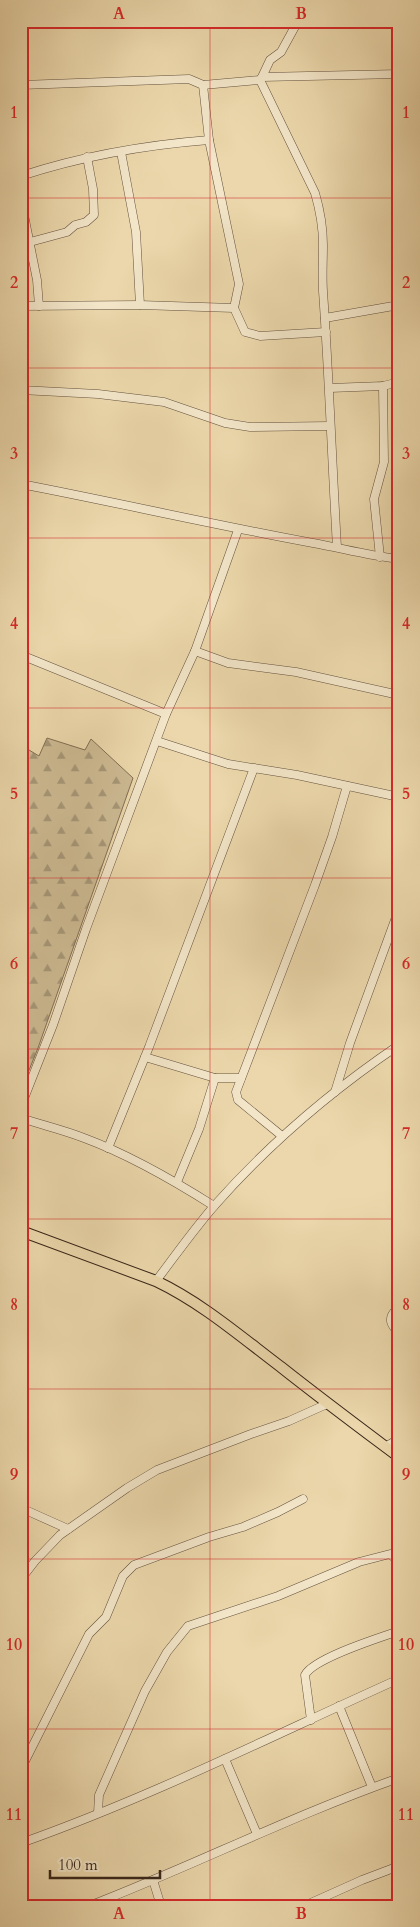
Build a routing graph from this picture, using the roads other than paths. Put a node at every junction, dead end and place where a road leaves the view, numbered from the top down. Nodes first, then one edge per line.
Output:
1 (298, 21) edge
2 (399, 74) edge
3 (261, 79) junction
4 (21, 85) edge
5 (203, 85) junction
6 (209, 140) junction
7 (121, 152) junction
8 (87, 157) junction
9 (21, 176) edge
10 (21, 200) edge
11 (30, 242) junction
12 (140, 305) junction
13 (399, 305) edge
14 (21, 306) edge
15 (39, 306) junction
16 (234, 308) junction
17 (325, 318) junction
18 (326, 332) junction
19 (399, 382) edge
20 (383, 386) junction
21 (330, 388) junction
22 (21, 390) edge
23 (330, 426) junction
24 (21, 484) edge
25 (238, 530) junction
26 (337, 547) junction
27 (380, 557) junction
28 (399, 559) edge
29 (195, 651) junction
30 (21, 655) edge
31 (399, 695) edge
32 (166, 714) junction
33 (157, 742) junction
34 (254, 768) junction
35 (347, 786) junction
36 (399, 798) edge
37 (399, 909) edge
38 (399, 1045) edge
39 (145, 1057) junction
40 (215, 1078) junction
41 (240, 1078) junction
42 (335, 1092) junction
43 (21, 1106) edge
44 (21, 1118) edge
45 (282, 1136) junction
46 (108, 1148) junction
47 (177, 1182) junction
48 (214, 1206) junction
49 (21, 1231) edge
50 (156, 1281) junction
51 (399, 1310) edge
52 (399, 1334) edge
53 (328, 1404) junction
54 (399, 1439) edge
55 (385, 1447) junction
56 (399, 1457) edge
57 (303, 1499) dead end
58 (21, 1508) edge
59 (68, 1529) junction
60 (399, 1562) edge
61 (21, 1579) edge
62 (399, 1631) edge
63 (399, 1679) edge
64 (339, 1706) junction
65 (311, 1720) junction
66 (225, 1759) junction
67 (21, 1769) edge
68 (399, 1778) edge
69 (372, 1787) junction
70 (98, 1813) junction
71 (257, 1834) junction
72 (21, 1843) edge
73 (399, 1866) edge
74 (153, 1880) junction
75 (89, 1906) edge
76 (161, 1906) edge
77 (304, 1906) edge

1 - 3 street
2 - 3 street
3 - 5 street
3 - 17 street
4 - 5 street
5 - 6 street
6 - 7 street
6 - 16 street
7 - 8 street
7 - 12 street
8 - 9 street
8 - 11 street
10 - 11 street
11 - 15 street
12 - 15 street
12 - 16 street
13 - 17 street
14 - 15 street
16 - 18 street
17 - 18 street
18 - 21 street
19 - 20 street
20 - 21 street
20 - 27 street
21 - 23 street
22 - 23 street
23 - 26 street
24 - 25 street
25 - 26 street
25 - 29 street
26 - 27 street
27 - 28 street
29 - 31 street
29 - 32 street
30 - 32 street
32 - 33 street
33 - 34 street
33 - 43 street
34 - 35 street
34 - 39 street
35 - 36 street
35 - 41 street
37 - 42 street
38 - 42 street
39 - 40 street
39 - 46 street
40 - 41 street
40 - 47 street
41 - 45 street
42 - 45 street
44 - 46 street
45 - 48 street
46 - 47 street
47 - 48 street
48 - 50 street
49 - 50 main road
50 - 53 main road
51 - 52 street
53 - 55 main road
53 - 59 street
54 - 55 street
55 - 56 main road
57 - 67 street
58 - 59 street
59 - 61 street
60 - 70 street
62 - 65 street
63 - 64 street
64 - 65 street
64 - 69 street
65 - 66 street
66 - 70 street
66 - 71 street
68 - 69 street
69 - 71 street
70 - 72 street
71 - 74 street
73 - 77 street
74 - 75 street
74 - 76 street

